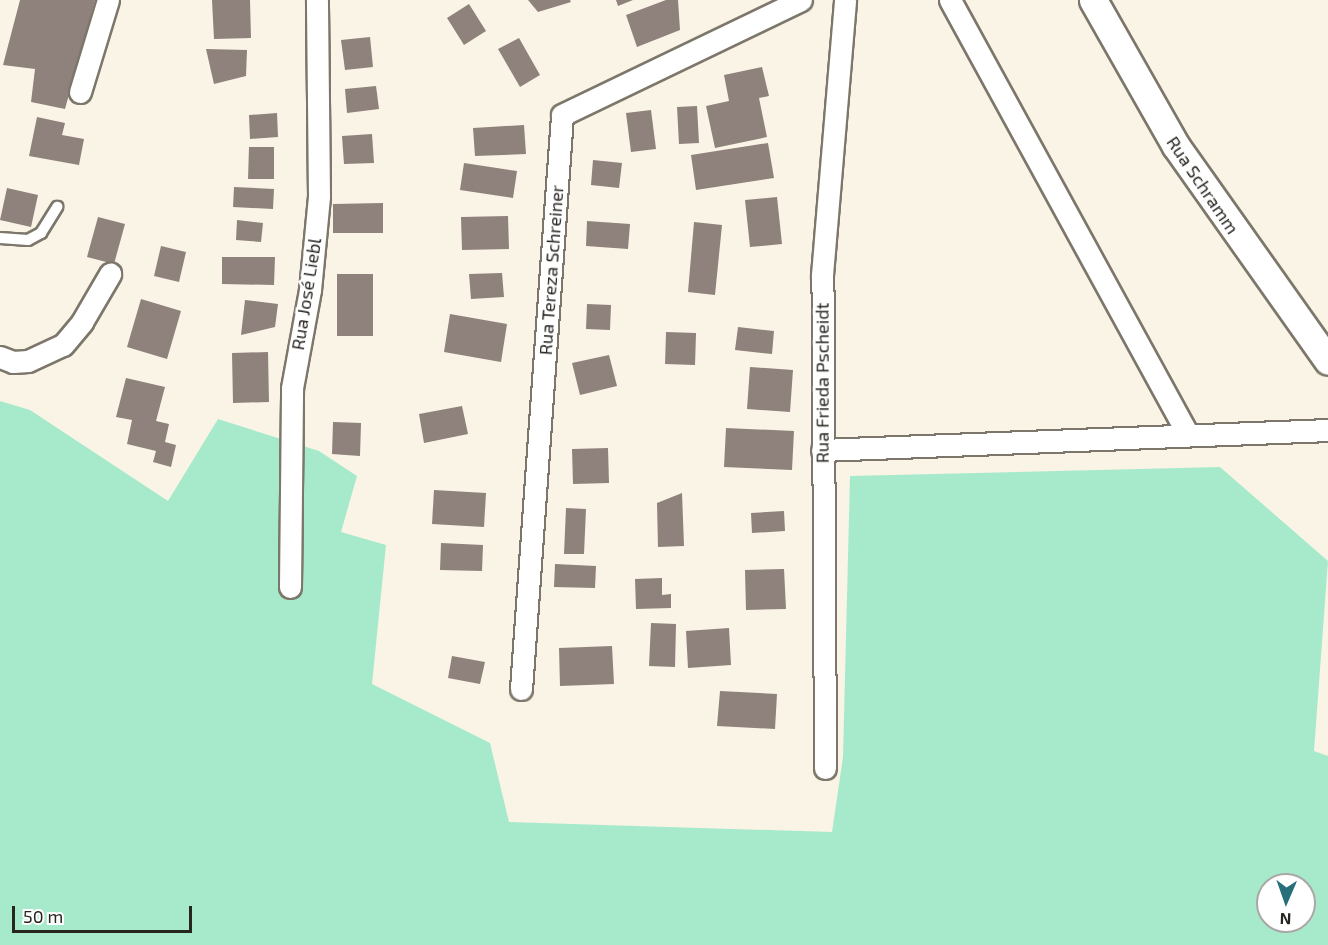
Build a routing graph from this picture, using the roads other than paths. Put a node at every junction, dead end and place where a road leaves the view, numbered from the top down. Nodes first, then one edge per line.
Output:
1 (108, 0) edge
2 (317, 0) edge
3 (801, 0) edge
4 (845, 0) edge
5 (950, 0) edge
6 (1093, 0) edge
7 (80, 92) dead end
8 (57, 207) dead end
9 (0, 238) edge
10 (110, 274) dead end
11 (0, 357) edge
12 (1328, 361) edge
13 (1328, 430) edge
14 (1187, 433) junction
15 (822, 450) junction
16 (290, 587) dead end
17 (520, 689) dead end
18 (825, 768) dead end

1 - 7 street
2 - 16 street, Rua José Liebl
3 - 17 street, Rua Tereza Schreiner
4 - 15 street, Rua Frieda Pscheidt
5 - 14 street
6 - 12 street, Rua Schramm
8 - 9 lane
10 - 11 street
13 - 14 street
14 - 15 street
15 - 18 street, Rua Frieda Pscheidt

